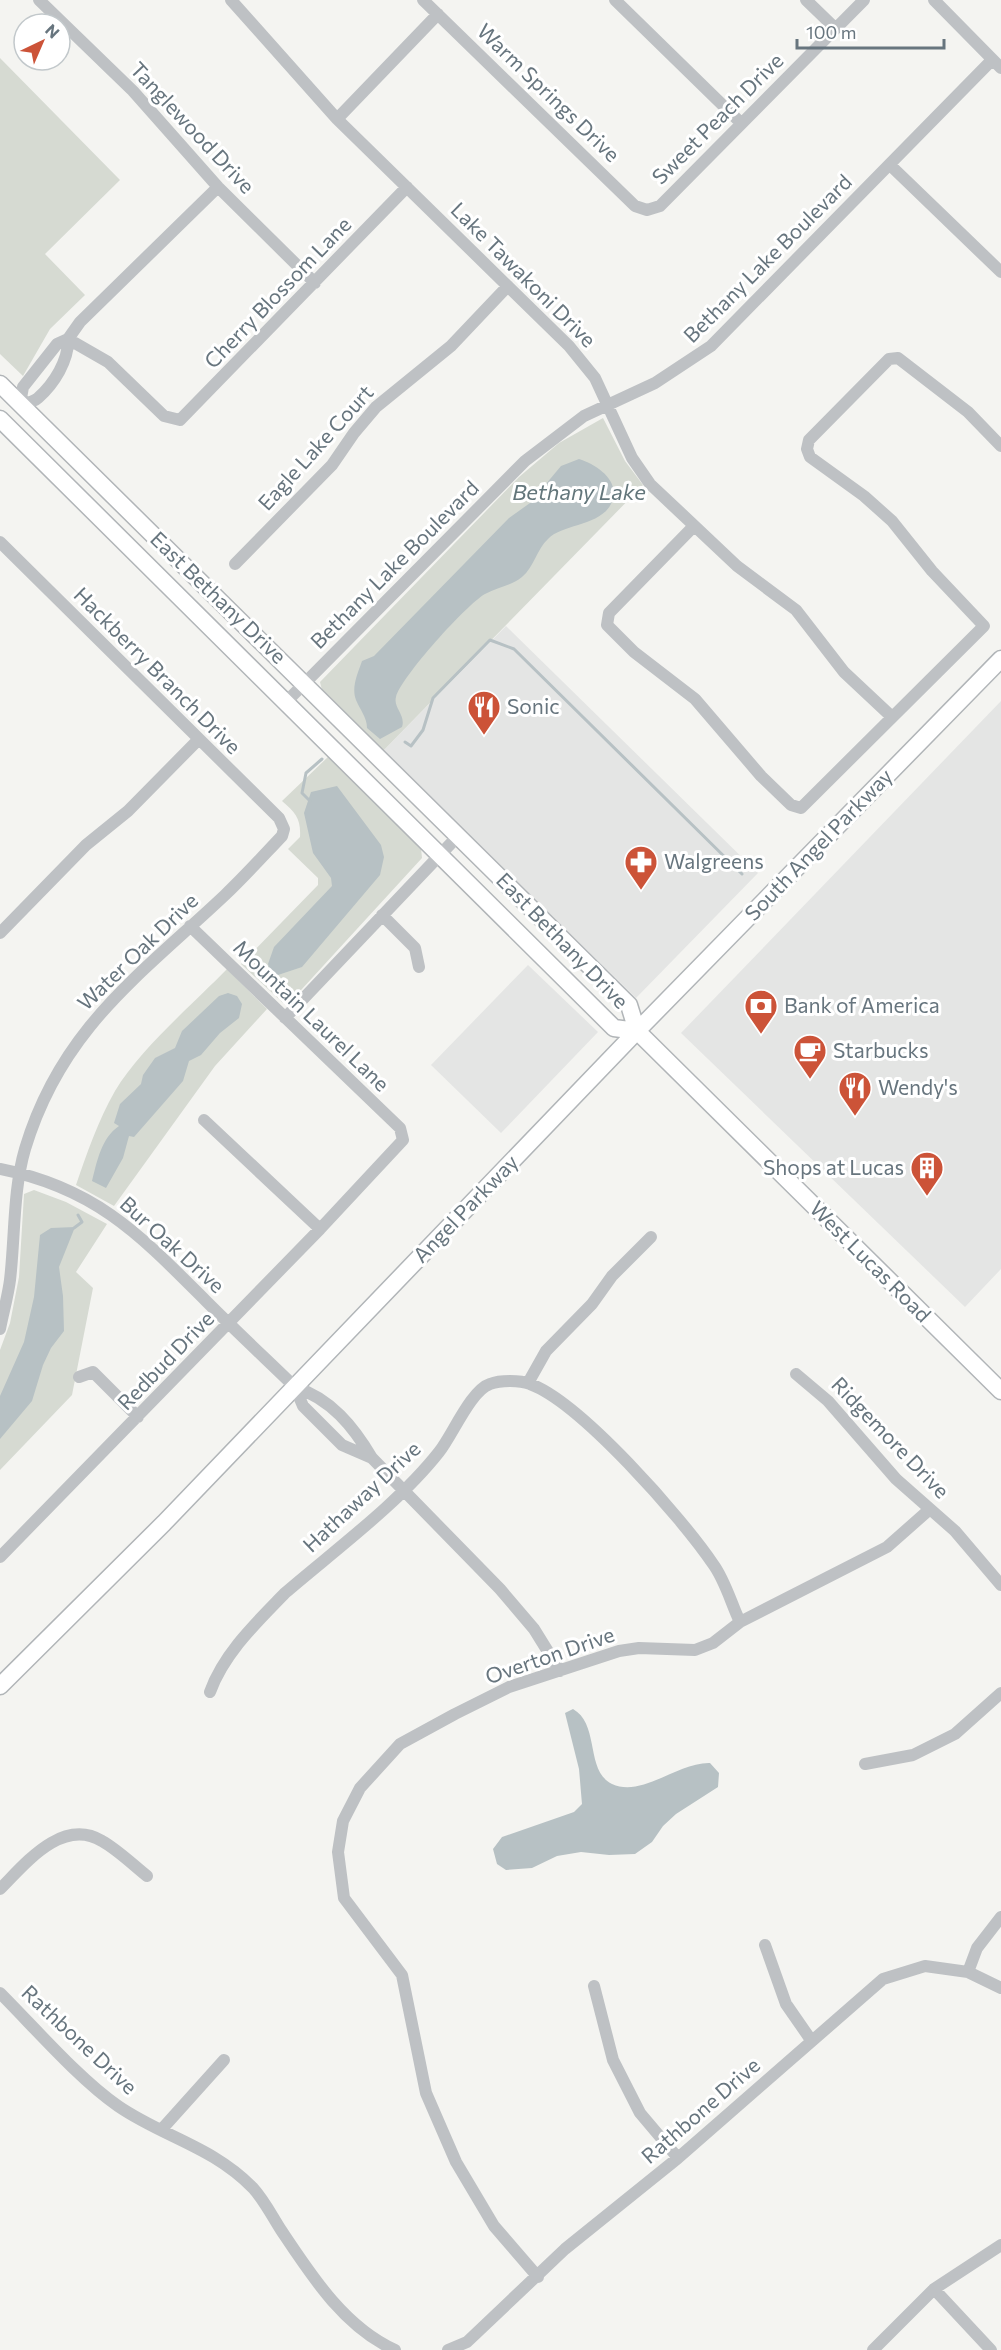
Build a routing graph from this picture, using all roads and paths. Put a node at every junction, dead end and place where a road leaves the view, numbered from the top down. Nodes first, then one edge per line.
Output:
1 (39, 0) edge
2 (231, 0) edge
3 (423, 0) edge
4 (615, 0) edge
5 (806, 0) edge
6 (864, 0) edge
7 (934, 0) edge
8 (438, 14) junction
9 (835, 28) junction
10 (997, 64) edge
11 (338, 119) junction
12 (741, 123) junction
13 (890, 165) junction
14 (218, 186) junction
15 (407, 187) junction
16 (648, 210) joint
17 (1001, 272) edge
18 (315, 283) junction
19 (508, 286) junction
20 (68, 339) junction
21 (0, 384) edge
22 (20, 404) junction
23 (606, 406) junction
24 (1, 424) edge
25 (1001, 446) edge
26 (694, 526) junction
27 (0, 542) edge
28 (234, 564) dead end
29 (1001, 659) edge
30 (305, 684) junction
31 (286, 702) junction
32 (892, 717) junction
33 (199, 740) junction
34 (284, 829) joint
35 (458, 836) junction
36 (441, 855) junction
37 (382, 915) junction
38 (190, 926) junction
39 (0, 933) edge
40 (419, 968) dead end
41 (285, 1018) junction
42 (637, 1031) junction
43 (204, 1120) dead end
44 (403, 1136) joint
45 (0, 1169) edge
46 (20, 1173) junction
47 (320, 1229) junction
48 (651, 1237) dead end
49 (229, 1323) junction
50 (0, 1329) edge
51 (796, 1374) dead end
52 (79, 1377) dead end
53 (528, 1383) junction
54 (295, 1387) junction
55 (1001, 1391) edge
56 (138, 1417) junction
57 (372, 1458) junction
58 (402, 1490) junction
59 (930, 1509) junction
60 (0, 1557) edge
61 (1001, 1585) edge
62 (740, 1622) junction
63 (560, 1671) junction
64 (0, 1686) edge
65 (210, 1692) dead end
66 (1001, 1693) edge
67 (865, 1764) dead end
68 (147, 1876) dead end
69 (0, 1889) edge
70 (1001, 1917) edge
71 (765, 1945) dead end
72 (968, 1972) junction
73 (594, 1986) dead end
74 (1001, 1988) edge
75 (0, 1993) edge
76 (812, 2040) junction
77 (224, 2060) dead end
78 (162, 2129) junction
79 (678, 2158) junction
80 (1001, 2245) edge
81 (538, 2277) junction
82 (934, 2289) junction
83 (395, 2350) edge
84 (448, 2350) edge
85 (873, 2350) edge
86 (991, 2350) edge

1 - 14 street, Tanglewood Drive
2 - 11 street, Lake Tawakoni Drive
3 - 8 street, Warm Springs Drive
4 - 12 street
5 - 9 street
6 - 9 street, Sweet Peach Drive
7 - 10 street
8 - 11 street
8 - 16 street, Warm Springs Drive
9 - 12 street, Sweet Peach Drive
10 - 13 street, Bethany Lake Boulevard
11 - 15 street, Lake Tawakoni Drive
12 - 16 street, Sweet Peach Drive
13 - 17 street
13 - 23 street, Bethany Lake Boulevard
14 - 18 street, Tanglewood Drive
14 - 20 street
15 - 18 street, Cherry Blossom Lane
15 - 19 street, Lake Tawakoni Drive
18 - 20 street, Cherry Blossom Lane
19 - 23 street, Lake Tawakoni Drive
19 - 28 street, Eagle Lake Court
20 - 22 street
20 - 22 street
21 - 22 main road, East Bethany Drive
22 - 24 main road
22 - 30 main road, East Bethany Drive
23 - 26 street, Lake Tawakoni Drive
23 - 30 street, Bethany Lake Boulevard
24 - 31 main road, East Bethany Drive
25 - 32 street
26 - 32 street, Lake Tawakoni Drive
26 - 32 street
27 - 33 street, Hackberry Branch Drive
29 - 42 main road, South Angel Parkway
30 - 31 street, Bethany Lake Boulevard
30 - 35 main road, East Bethany Drive
31 - 36 main road, East Bethany Drive
33 - 34 street, Hackberry Branch Drive
33 - 39 street
34 - 38 street, Water Oak Drive
35 - 36 street
35 - 42 main road, East Bethany Drive
36 - 37 street
36 - 42 main road, East Bethany Drive
37 - 40 street
37 - 41 street
38 - 41 street, Mountain Laurel Lane
38 - 46 street, Water Oak Drive
41 - 44 street, Mountain Laurel Lane
42 - 54 main road, Angel Parkway
42 - 55 main road, West Lucas Road
43 - 47 street
44 - 47 street, Redbud Drive
45 - 46 street, Bur Oak Drive
46 - 49 street, Bur Oak Drive
46 - 50 street, Water Oak Drive
47 - 49 street, Redbud Drive
48 - 53 street
49 - 54 street, Bur Oak Drive
49 - 56 street, Redbud Drive
51 - 59 street, Ridgemore Drive
52 - 56 street
53 - 58 street, Hathaway Drive
53 - 62 street
54 - 57 street
54 - 57 street
54 - 64 main road, Angel Parkway
56 - 60 street, Redbud Drive
57 - 58 street
58 - 63 street
58 - 65 street, Hathaway Drive
59 - 61 street, Ridgemore Drive
59 - 62 street, Overton Drive
62 - 63 street, Overton Drive
63 - 81 street, Overton Drive
66 - 67 street
68 - 69 street
70 - 72 street
71 - 76 street
72 - 74 street, Rathbone Drive
72 - 76 street, Rathbone Drive
73 - 79 street
75 - 78 street, Rathbone Drive
76 - 79 street, Rathbone Drive
77 - 78 street
78 - 83 street, Rathbone Drive
79 - 81 street, Rathbone Drive
80 - 82 street
81 - 84 street, Rathbone Drive
82 - 85 street
82 - 86 street

